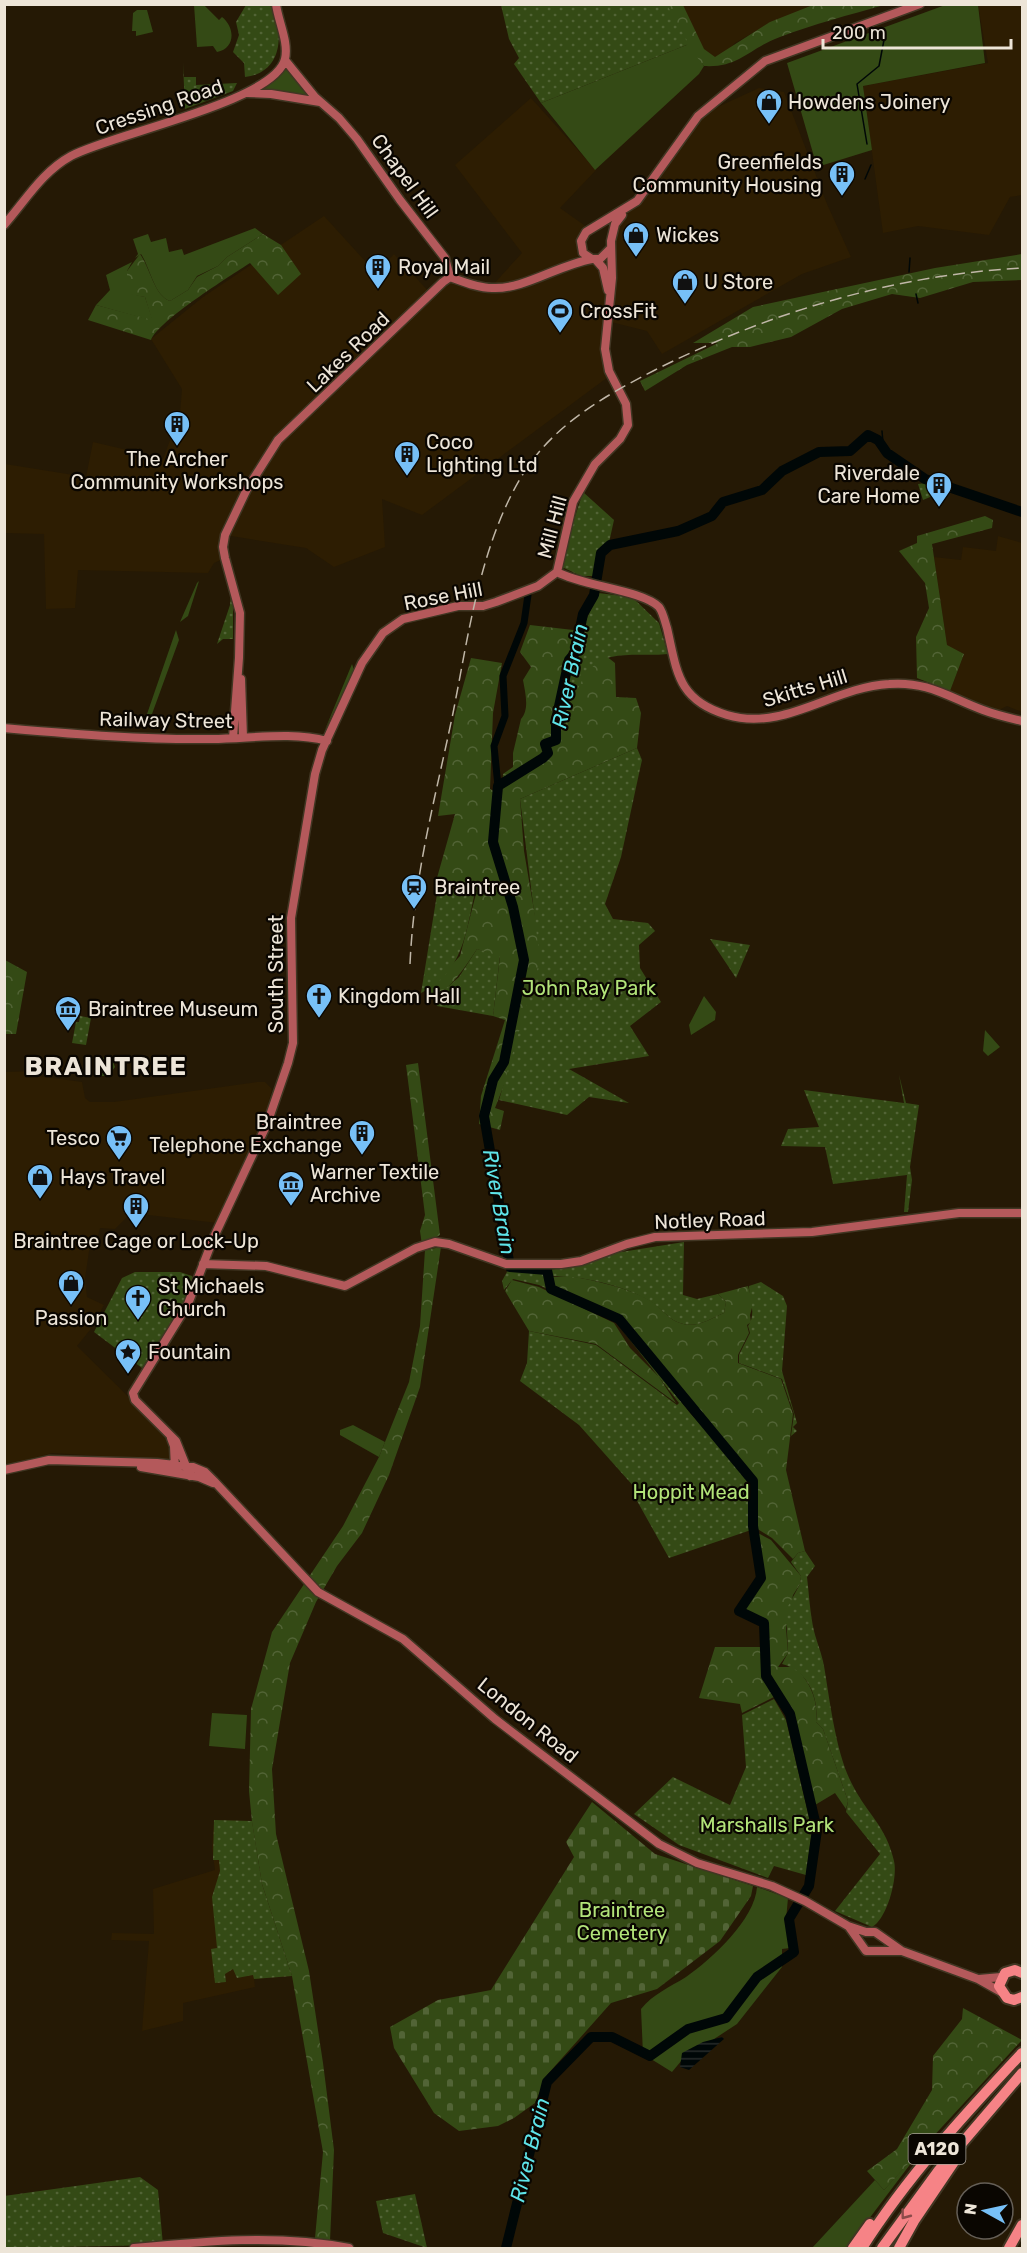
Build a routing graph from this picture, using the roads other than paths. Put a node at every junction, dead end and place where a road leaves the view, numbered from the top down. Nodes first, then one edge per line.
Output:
1 (276, 4) edge
2 (920, 4) edge
3 (285, 60) junction
4 (248, 93) junction
5 (321, 102) junction
6 (626, 210) junction
7 (4, 225) edge
8 (595, 229) junction
9 (611, 245) junction
10 (581, 248) junction
11 (594, 259) junction
12 (562, 266) junction
13 (450, 278) junction
14 (610, 296) junction
15 (557, 572) junction
16 (239, 670) junction
17 (1023, 721) edge
18 (4, 729) edge
19 (243, 737) junction
20 (233, 738) junction
21 (327, 741) junction
22 (1023, 1213) edge
23 (203, 1264) junction
24 (168, 1433) junction
25 (134, 1464) junction
26 (173, 1464) junction
27 (186, 1466) junction
28 (4, 1470) edge
29 (177, 1474) junction
30 (190, 1476) junction
31 (220, 1489) junction
32 (848, 1926) junction
33 (866, 1932) junction
34 (880, 1938) junction
35 (860, 1941) junction
36 (877, 1949) junction
37 (902, 1951) junction
38 (1022, 1971) edge
39 (1001, 1977) junction
40 (978, 1979) junction
41 (1000, 1992) junction
42 (1021, 2000) edge
43 (1021, 2055) edge
44 (1010, 2067) junction
45 (1023, 2073) edge
46 (990, 2109) junction
47 (1023, 2225) edge
48 (134, 2248) edge
49 (142, 2248) edge
50 (349, 2248) edge
51 (853, 2248) edge
52 (862, 2248) edge
53 (882, 2248) edge
54 (899, 2248) edge
55 (1009, 2248) edge

1 - 3 street
2 - 6 street
3 - 4 street, Cressing Road
3 - 5 street, Chapel Hill
4 - 5 street
4 - 7 street, Cressing Road
5 - 13 street, Chapel Hill
6 - 8 street
6 - 9 street
8 - 9 street
8 - 10 street
9 - 11 street
9 - 14 street, Mill Hill
10 - 11 street
10 - 12 street
11 - 12 street
11 - 14 street, Mill Hill
12 - 13 street
13 - 16 street, Lakes Road
14 - 15 street, Mill Hill
15 - 17 street, Skitts Hill
15 - 21 street, Rose Hill
16 - 19 street
16 - 20 street
18 - 20 street, Railway Street
19 - 20 street, Railway Street
19 - 21 street, Railway Street
21 - 23 street, South Street
22 - 23 street, Notley Road
23 - 24 street, South Street
24 - 26 street
24 - 27 street
25 - 26 street, London Road
25 - 28 street
25 - 29 street, London Road
26 - 27 street, London Road
26 - 29 street
27 - 30 street
27 - 31 street, London Road
29 - 30 street, London Road
30 - 31 street, London Road
31 - 32 street, London Road
32 - 33 street, London Road
32 - 35 street, London Road
33 - 34 street
33 - 35 street
34 - 36 street
34 - 37 street
35 - 36 street
36 - 37 street
37 - 40 street
38 - 39 highway
39 - 40 street
39 - 41 highway
40 - 41 street
41 - 42 highway
43 - 44 highway, A120
44 - 51 highway
44 - 52 highway, A120
45 - 46 highway, A120
46 -> 53 highway, A120
46 - 54 highway
47 - 55 highway
48 - 49 street
49 - 50 street

